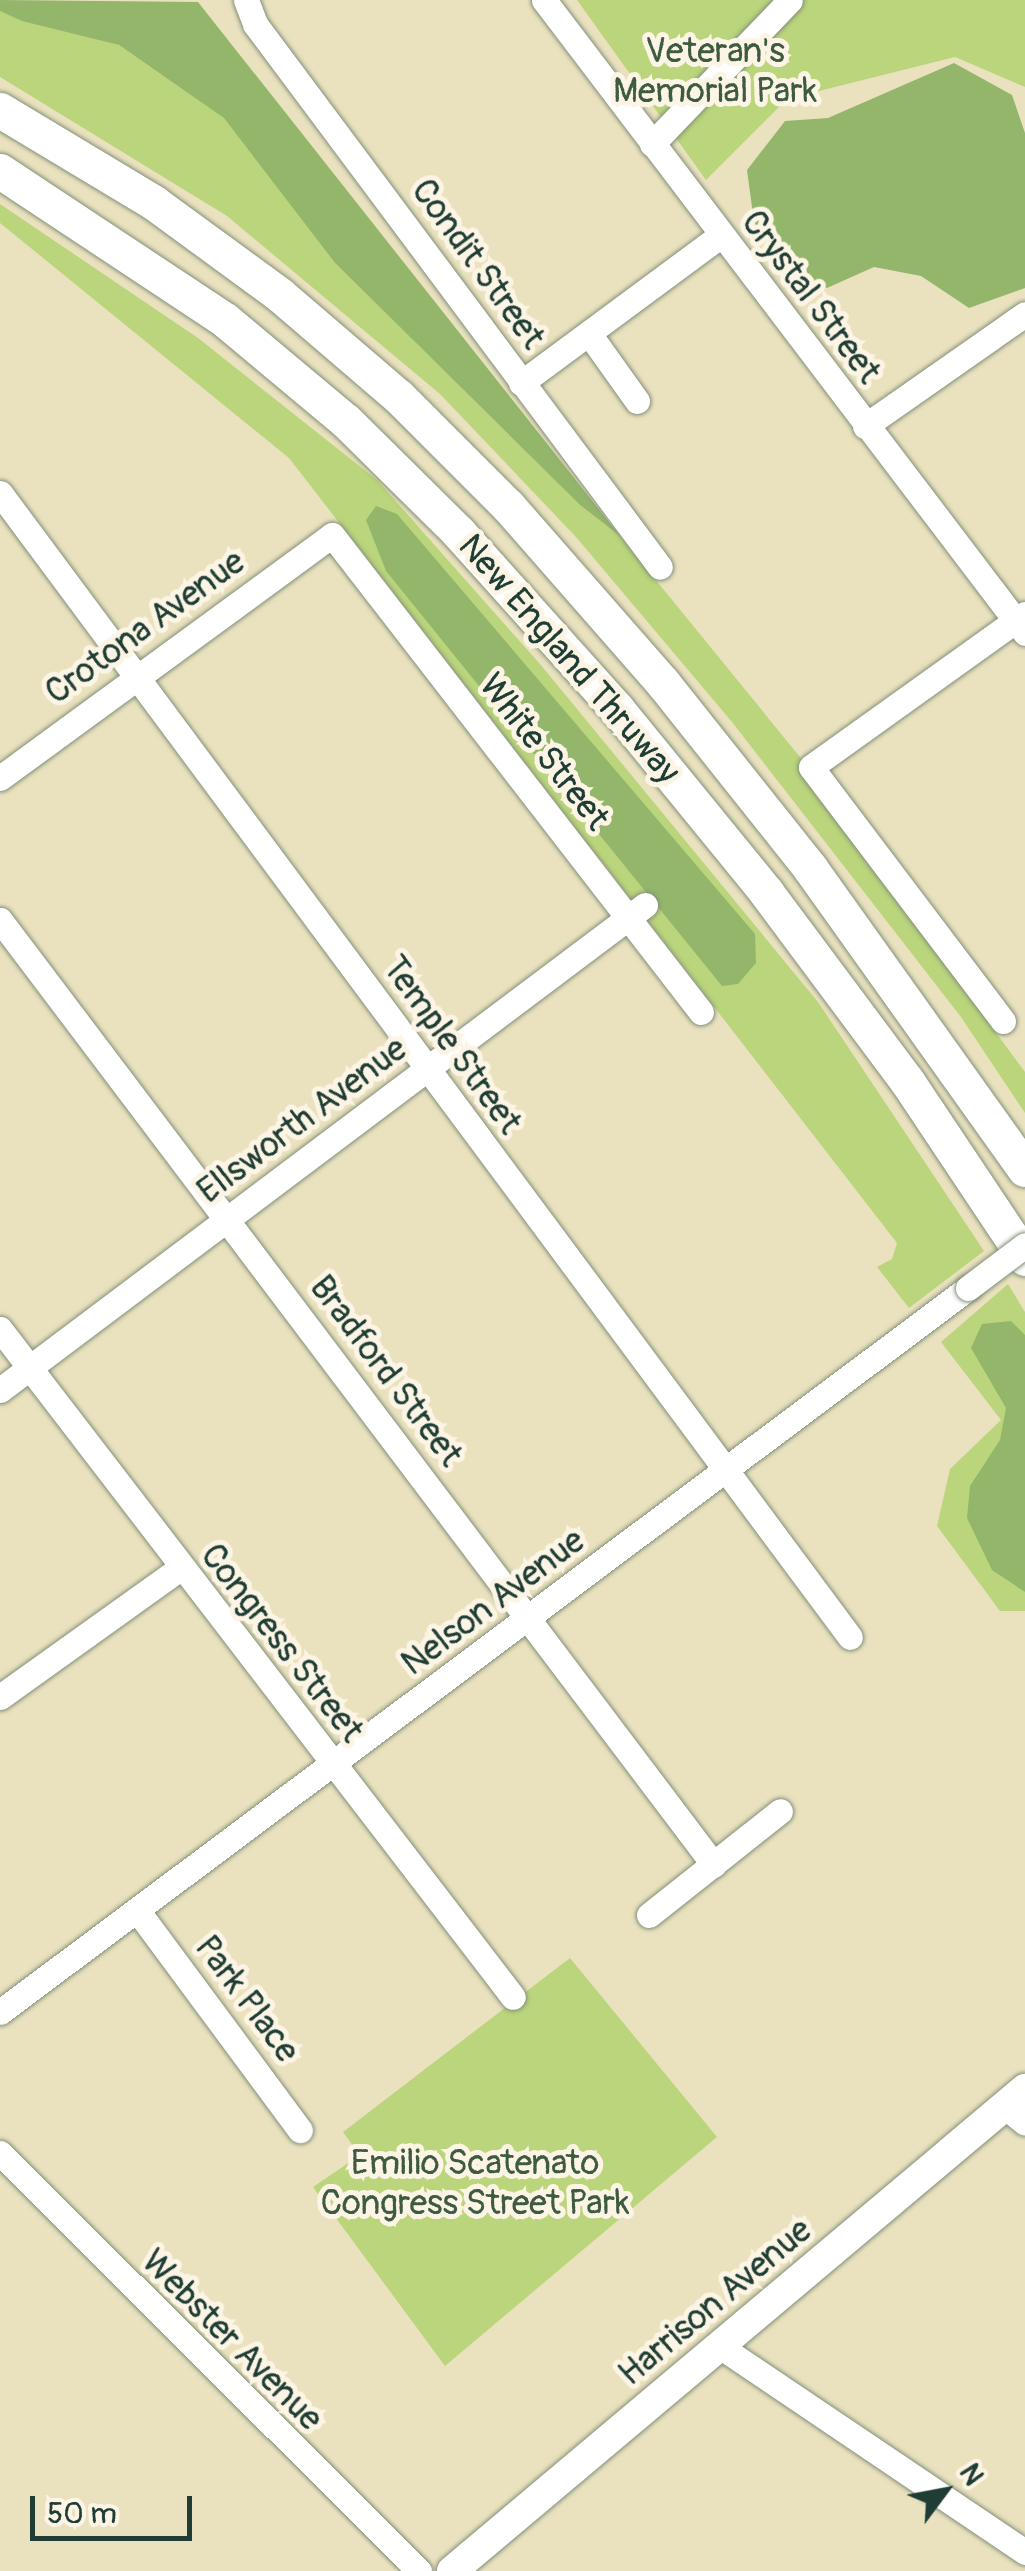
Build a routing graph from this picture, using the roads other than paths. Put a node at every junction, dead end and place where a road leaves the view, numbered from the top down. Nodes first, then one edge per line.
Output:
1 (246, 0) edge
2 (544, 0) edge
3 (790, 0) edge
4 (0, 110) edge
5 (652, 144) junction
6 (0, 171) edge
7 (720, 236) junction
8 (1025, 314) edge
9 (590, 335) junction
10 (521, 383) junction
11 (638, 401) dead end
12 (865, 426) junction
13 (0, 493) edge
14 (332, 534) joint
15 (660, 566) dead end
16 (1022, 622) edge
17 (139, 674) junction
18 (0, 778) edge
19 (636, 911) junction
20 (0, 920) edge
21 (701, 1012) dead end
22 (1003, 1020) dead end
23 (425, 1071) junction
24 (1025, 1170) edge
25 (227, 1220) junction
26 (1025, 1245) edge
27 (1025, 1258) edge
28 (0, 1329) edge
29 (30, 1368) junction
30 (0, 1390) edge
31 (728, 1471) junction
32 (180, 1568) junction
33 (529, 1619) junction
34 (850, 1637) dead end
35 (0, 1697) edge
36 (332, 1765) junction
37 (780, 1811) dead end
38 (714, 1866) junction
39 (137, 1910) junction
40 (649, 1915) dead end
41 (513, 1997) dead end
42 (0, 2012) edge
43 (1018, 2106) edge
44 (300, 2130) dead end
45 (0, 2154) edge
46 (721, 2346) junction
47 (1025, 2552) edge
48 (419, 2571) edge
49 (452, 2571) edge

1 - 10 street, Condit Street
2 - 5 street, Crystal Street
3 - 5 street
4 - 24 highway, New England Thruway
5 - 7 street, Crystal Street
6 - 27 highway, New England Thruway
7 - 9 street
7 - 12 street, Crystal Street
8 - 12 street
9 - 10 street
9 - 11 street
10 - 15 street, Condit Street
12 - 16 street, Crystal Street
13 - 17 street, Temple Street
14 - 17 street, Crotona Avenue
14 - 19 street, White Street
16 - 22 street
17 - 18 street, Crotona Avenue
17 - 23 street, Temple Street
19 - 21 street, White Street
19 - 23 street, Ellsworth Avenue
20 - 25 street, Bradford Street
23 - 25 street, Ellsworth Avenue
23 - 31 street, Temple Street
25 - 29 street, Ellsworth Avenue
25 - 33 street, Bradford Street
26 - 31 street, Nelson Avenue, bridge
28 - 29 street, Congress Street
29 - 30 street, Ellsworth Avenue
29 - 32 street, Congress Street
31 - 33 street, Nelson Avenue
31 - 34 street, Temple Street
32 - 35 street
32 - 36 street, Congress Street
33 - 36 street, Nelson Avenue
33 - 38 street, Bradford Street
36 - 39 street, Nelson Avenue
36 - 41 street, Congress Street
37 - 38 street
38 - 40 street
39 - 42 street, Nelson Avenue
39 - 44 street, Park Place
43 - 46 main road, Harrison Avenue
45 - 48 street, Webster Avenue
46 - 47 street
46 - 49 main road, Harrison Avenue

